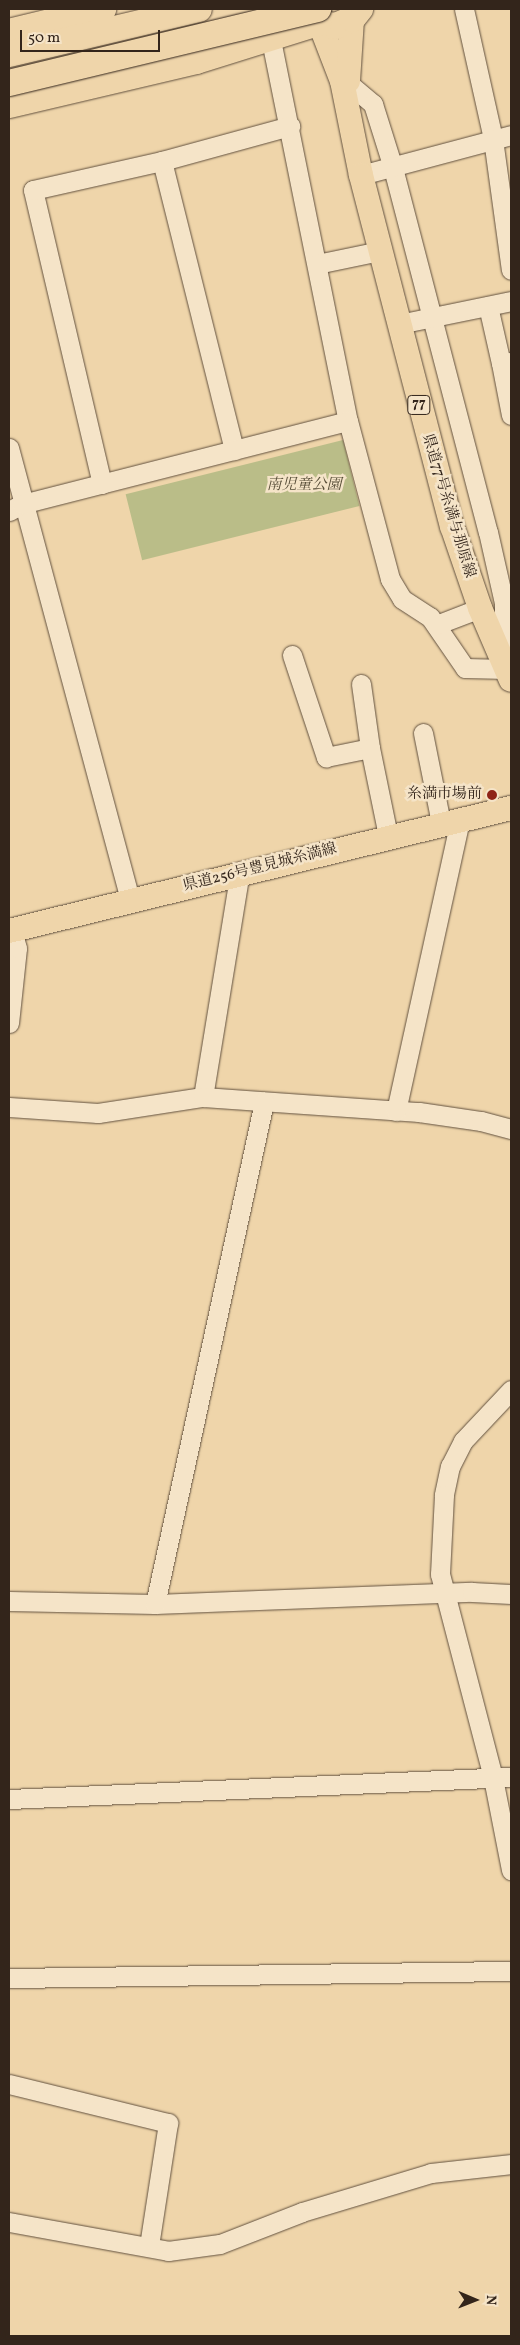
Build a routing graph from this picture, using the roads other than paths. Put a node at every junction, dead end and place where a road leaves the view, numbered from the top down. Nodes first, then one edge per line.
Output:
1 (103, 9) edge
2 (199, 9) edge
3 (464, 9) edge
4 (359, 12) edge
5 (314, 16) edge
6 (9, 32) edge
7 (271, 40) junction
8 (9, 54) edge
9 (9, 83) edge
10 (348, 83) junction
11 (9, 105) edge
12 (352, 123) junction
13 (290, 126) junction
14 (511, 135) edge
15 (493, 139) junction
16 (162, 161) junction
17 (393, 168) junction
18 (361, 175) junction
19 (380, 251) junction
20 (317, 264) junction
21 (511, 270) edge
22 (511, 301) edge
23 (488, 306) junction
24 (432, 317) junction
25 (399, 324) junction
26 (506, 362) edge
27 (511, 416) edge
28 (348, 421) junction
29 (9, 448) edge
30 (234, 450) junction
31 (102, 484) junction
32 (15, 508) edge
33 (480, 608) junction
34 (436, 625) junction
35 (292, 655) dead end
36 (507, 670) edge
37 (361, 684) dead end
38 (423, 733) dead end
39 (370, 748) junction
40 (511, 808) edge
41 (450, 821) junction
42 (388, 836) junction
43 (240, 872) junction
44 (130, 901) junction
45 (10, 931) edge
46 (9, 1022) edge
47 (203, 1097) junction
48 (264, 1102) junction
49 (9, 1107) edge
50 (396, 1111) junction
51 (511, 1129) edge
52 (511, 1390) edge
53 (444, 1594) junction
54 (511, 1594) edge
55 (9, 1601) edge
56 (155, 1604) junction
57 (502, 1778) edge
58 (9, 1799) edge
59 (511, 1870) edge
60 (511, 1971) edge
61 (9, 1978) edge
62 (9, 2084) edge
63 (511, 2164) edge
64 (9, 2222) edge
65 (149, 2246) junction

1 - 6 highway
2 - 8 highway
3 - 15 street
4 - 5 highway
4 - 10 main road, 県道77号糸満与那原線 / 77
5 - 7 highway
5 - 9 highway, bridge
5 - 12 main road, 県道77号糸満与那原線 / 77
7 - 11 highway
7 - 13 street
10 - 12 main road, 県道77号糸満与那原線 / 77
10 - 17 street
12 - 18 main road, 県道77号糸満与那原線 / 77
13 - 16 street
13 - 20 street
14 - 15 street
15 - 17 street
15 - 21 street
16 - 30 street
16 - 31 street
17 - 18 street
17 - 24 street
18 - 19 main road, 県道77号糸満与那原線 / 77
19 - 20 street
19 - 25 main road, 県道77号糸満与那原線 / 77
20 - 28 street
22 - 23 street
23 - 24 street
23 - 26 street
24 - 25 street
24 - 36 street
25 - 33 main road, 県道77号糸満与那原線 / 77
26 - 27 street
28 - 30 street
28 - 34 street
29 - 32 street
30 - 31 street
31 - 32 street
32 - 44 street
33 - 34 street
33 - 36 main road, 県道77号糸満与那原線 / 77
34 - 36 street
35 - 39 street
37 - 39 street
38 - 41 street
39 - 42 street
40 - 41 main road, 県道256号豊見城糸満線
41 - 42 main road, 県道256号豊見城糸満線
41 - 50 street
42 - 43 main road, 県道256号豊見城糸満線
43 - 44 main road, 県道256号豊見城糸満線
43 - 47 street
44 - 45 main road, 県道256号豊見城糸満線
45 - 46 street
47 - 48 street
47 - 49 street
48 - 50 street
48 - 56 street
50 - 51 street
52 - 53 street
53 - 54 street
53 - 56 street
53 - 57 street
55 - 56 street
57 - 58 street
57 - 59 street
60 - 61 street
62 - 65 street
63 - 65 street
64 - 65 street

